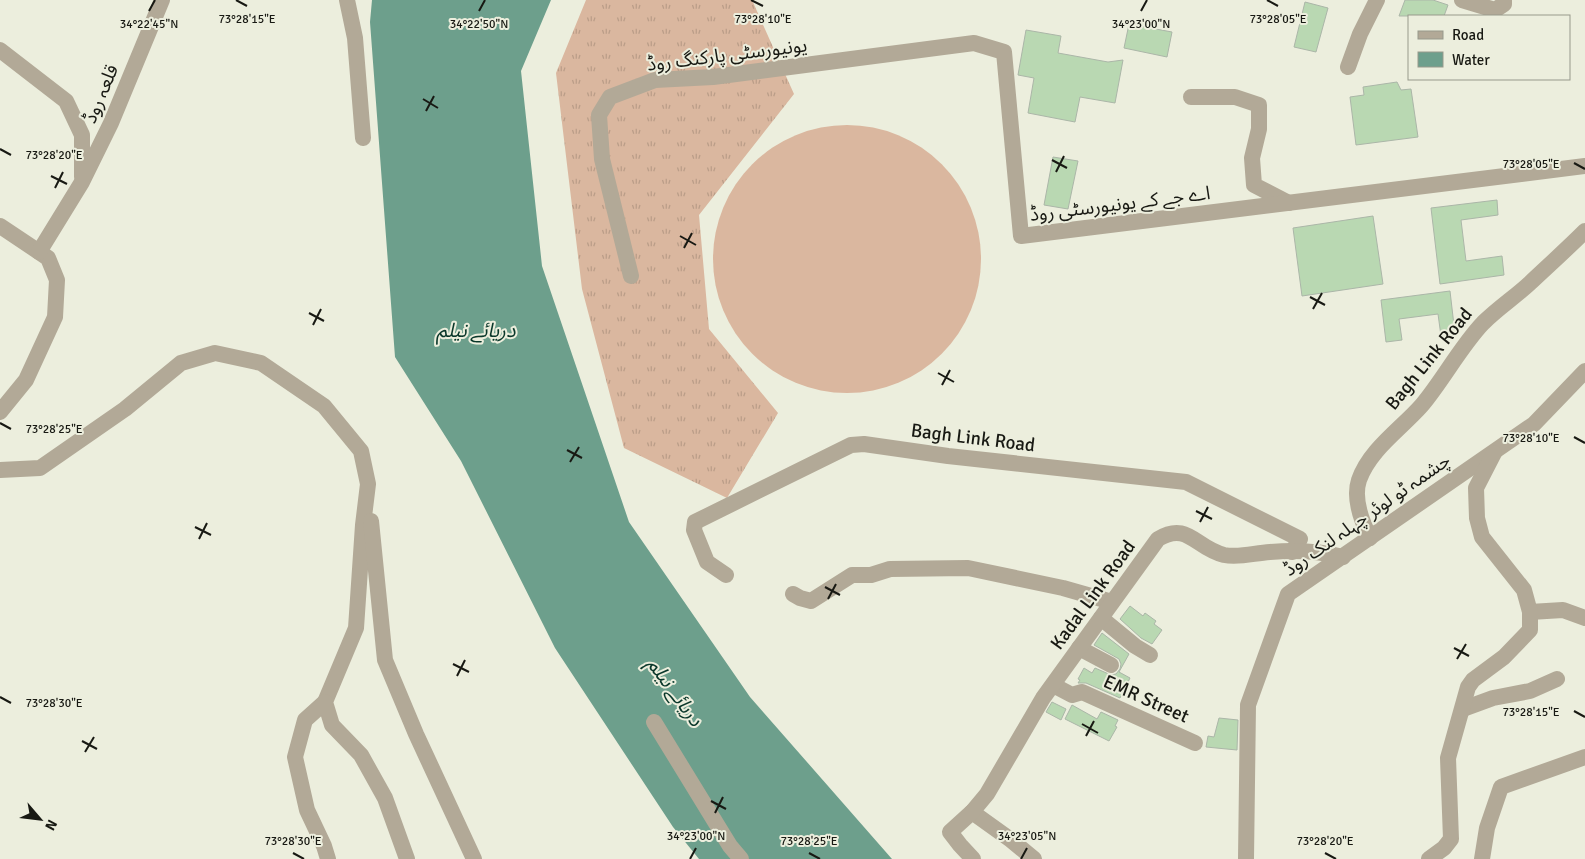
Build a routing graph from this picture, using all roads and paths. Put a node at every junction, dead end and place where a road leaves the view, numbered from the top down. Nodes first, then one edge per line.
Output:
1 (162, 0) edge
2 (348, 0) edge
3 (1377, 0) edge
4 (1462, 0) edge
5 (1504, 0) edge
6 (0, 50) edge
7 (1004, 52) joint
8 (1348, 67) dead end
9 (1191, 97) dead end
10 (363, 138) dead end
11 (1585, 166) edge
12 (82, 182) junction
13 (1290, 203) junction
14 (0, 226) edge
15 (1585, 231) edge
16 (39, 252) junction
17 (631, 276) dead end
18 (1585, 371) edge
19 (0, 412) edge
20 (1495, 451) junction
21 (0, 470) edge
22 (368, 484) junction
23 (1370, 538) junction
24 (1292, 552) junction
25 (1343, 557) junction
26 (726, 575) dead end
27 (793, 594) dead end
28 (1112, 602) junction
29 (1530, 612) junction
30 (1585, 617) edge
31 (1101, 618) junction
32 (1079, 648) junction
33 (1150, 655) dead end
34 (1111, 665) dead end
35 (1558, 679) dead end
36 (1053, 685) junction
37 (324, 702) junction
38 (1463, 709) junction
39 (654, 722) dead end
40 (1195, 743) dead end
41 (1585, 757) edge
42 (972, 812) junction
43 (328, 859) edge
44 (407, 859) edge
45 (474, 859) edge
46 (742, 859) edge
47 (974, 859) edge
48 (1034, 859) edge
49 (1246, 859) edge
50 (1429, 859) edge
51 (1482, 859) edge

1 - 12 street, قلعہ روڈ
2 - 10 street
3 - 8 street
4 - 5 street
6 - 12 street
7 - 13 street, اے جے کے یونیورسٹی روڈ
7 - 17 street, یونیورسٹی پارکنگ روڈ
9 - 13 street
11 - 13 street, اے جے کے یونیورسٹی روڈ
12 - 16 street, قلعہ روڈ
14 - 16 street
15 - 23 street, Bagh Link Road
16 - 19 street
18 - 20 street, چشمہ ٹو لوئر چہلہ لنک روڈ
20 - 23 street, چشمہ ٹو لوئر چہلہ لنک روڈ
20 - 29 street
21 - 22 street
22 - 37 street
22 - 45 street
23 - 25 street, چشمہ ٹو لوئر چہلہ لنک روڈ
24 - 25 street, Kadal Link Road
24 - 26 street, Bagh Link Road
24 - 28 street, Kadal Link Road
25 - 49 street, چشمہ ٹو لوئر چہلہ لنک روڈ
27 - 28 street
28 - 31 street, Kadal Link Road
29 - 30 street
29 - 38 street
31 - 32 street, Kadal Link Road
31 - 33 street
32 - 34 street
32 - 36 street, Kadal Link Road
35 - 38 street
36 - 40 street, EMR Street
36 - 42 street, Kadal Link Road
37 - 43 street
37 - 44 street
38 - 50 street
39 - 46 street
41 - 51 street
42 - 47 street, Kadal Link Road
42 - 48 street

